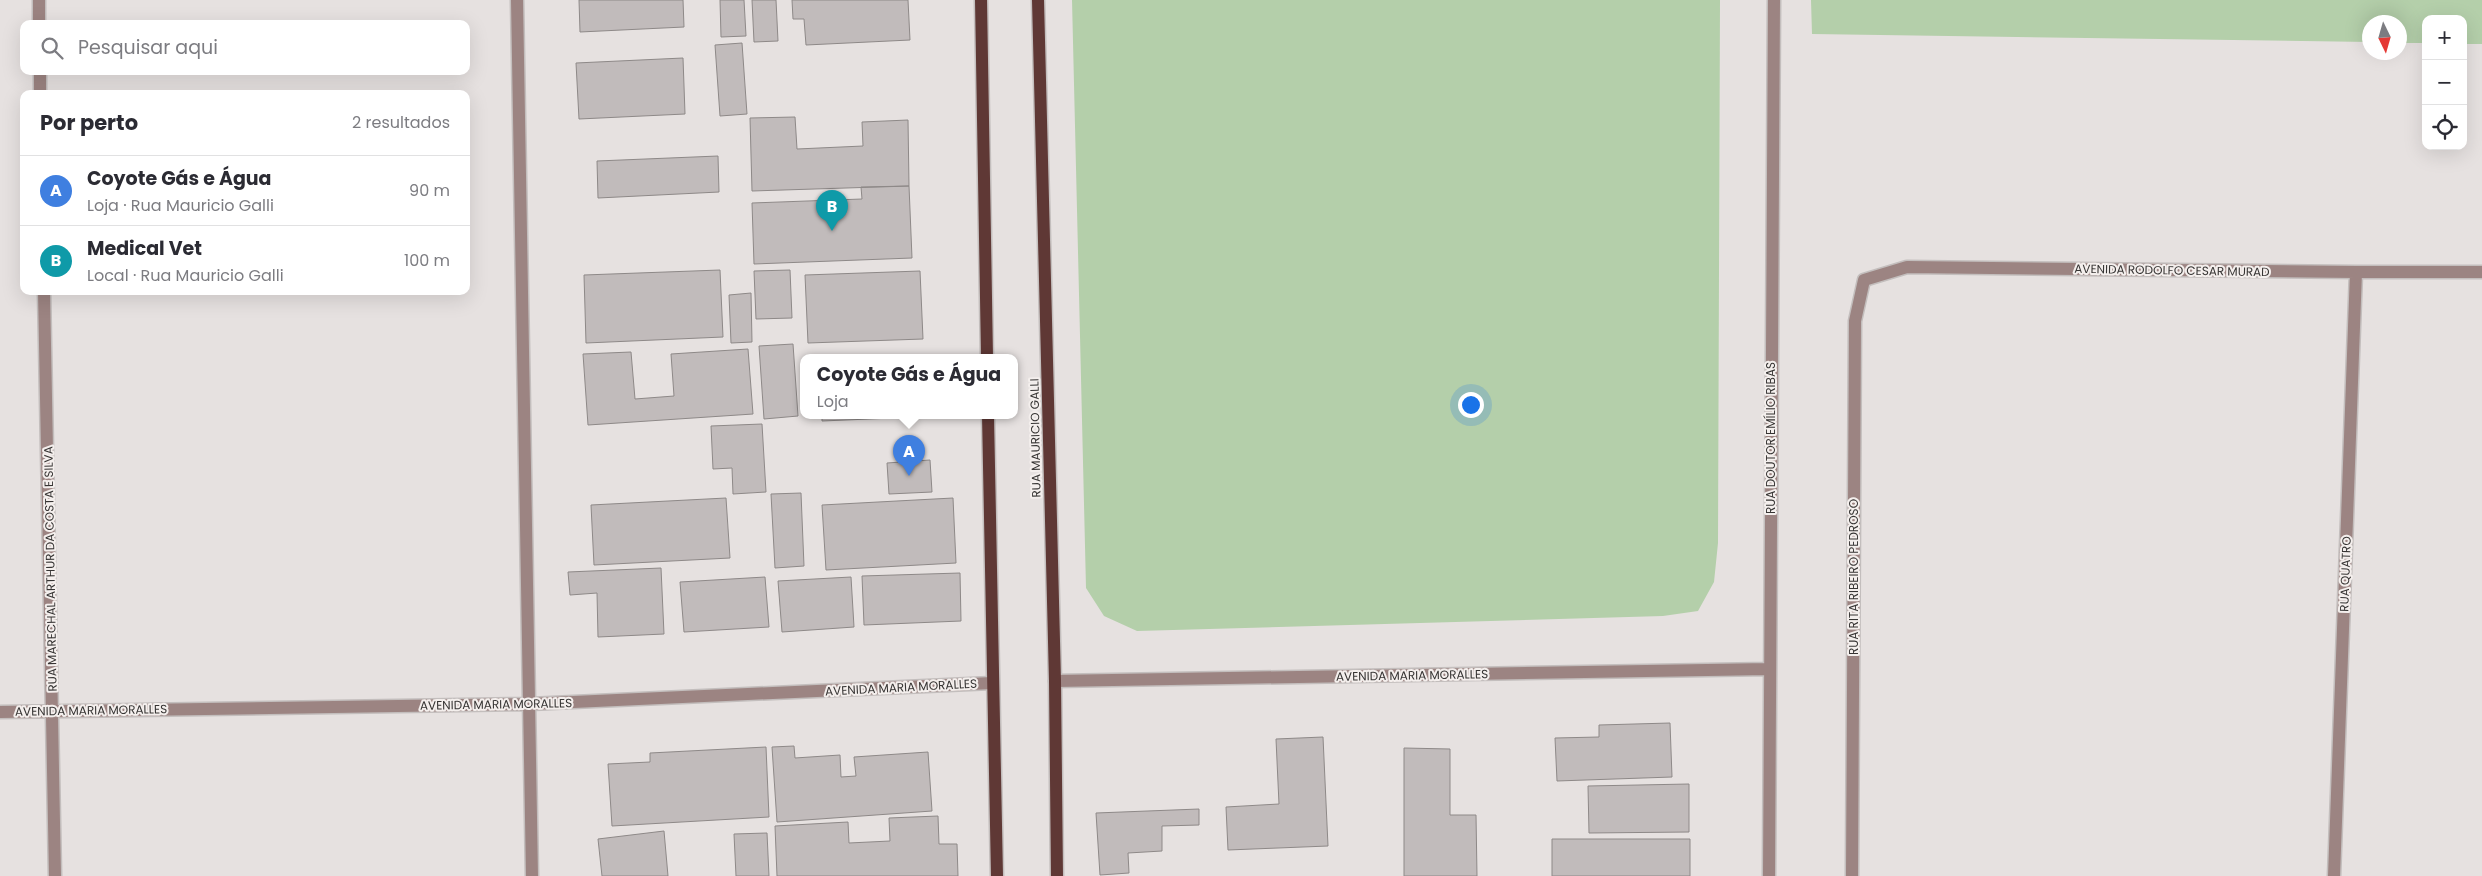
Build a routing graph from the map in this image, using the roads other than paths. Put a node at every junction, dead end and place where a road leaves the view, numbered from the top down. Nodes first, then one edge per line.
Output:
1 (39, 0) edge
2 (517, 0) edge
3 (981, 0) edge
4 (1038, 0) edge
5 (1774, 0) edge
6 (39, 20) edge
7 (40, 75) edge
8 (40, 90) edge
9 (2356, 272) junction
10 (2482, 272) edge
11 (1864, 280) joint
12 (44, 295) edge
13 (987, 354) edge
14 (988, 419) edge
15 (1768, 669) junction
16 (1055, 682) junction
17 (992, 683) junction
18 (530, 704) junction
19 (53, 710) junction
20 (0, 712) edge
21 (55, 876) edge
22 (532, 876) edge
23 (997, 876) edge
24 (1057, 876) edge
25 (1769, 876) edge
26 (1852, 876) edge
27 (2334, 876) edge

1 - 6 street
2 - 18 street
3 - 13 main road
4 - 16 main road, RUA MAURICIO GALLI
5 - 15 street, RUA DOUTOR EMÍLIO RIBAS
7 - 8 street
9 - 10 street, AVENIDA RODOLFO CESAR MURAD
9 - 11 street, AVENIDA RODOLFO CESAR MURAD
9 - 27 street, RUA QUATRO
11 - 26 street, RUA RITA RIBEIRO PEDROSO
12 - 19 street, RUA MARECHAL ARTHUR DA COSTA E SILVA
14 - 17 main road
15 - 16 street, AVENIDA MARIA MORALLES
15 - 25 street, RUA DOUTOR EMÍLIO RIBAS
16 - 24 main road, RUA MAURICIO GALLI
17 - 18 street, AVENIDA MARIA MORALLES
17 - 23 main road
18 - 19 street, AVENIDA MARIA MORALLES
18 - 22 street
19 - 20 street, AVENIDA MARIA MORALLES
19 - 21 street, RUA MARECHAL ARTHUR DA COSTA E SILVA

